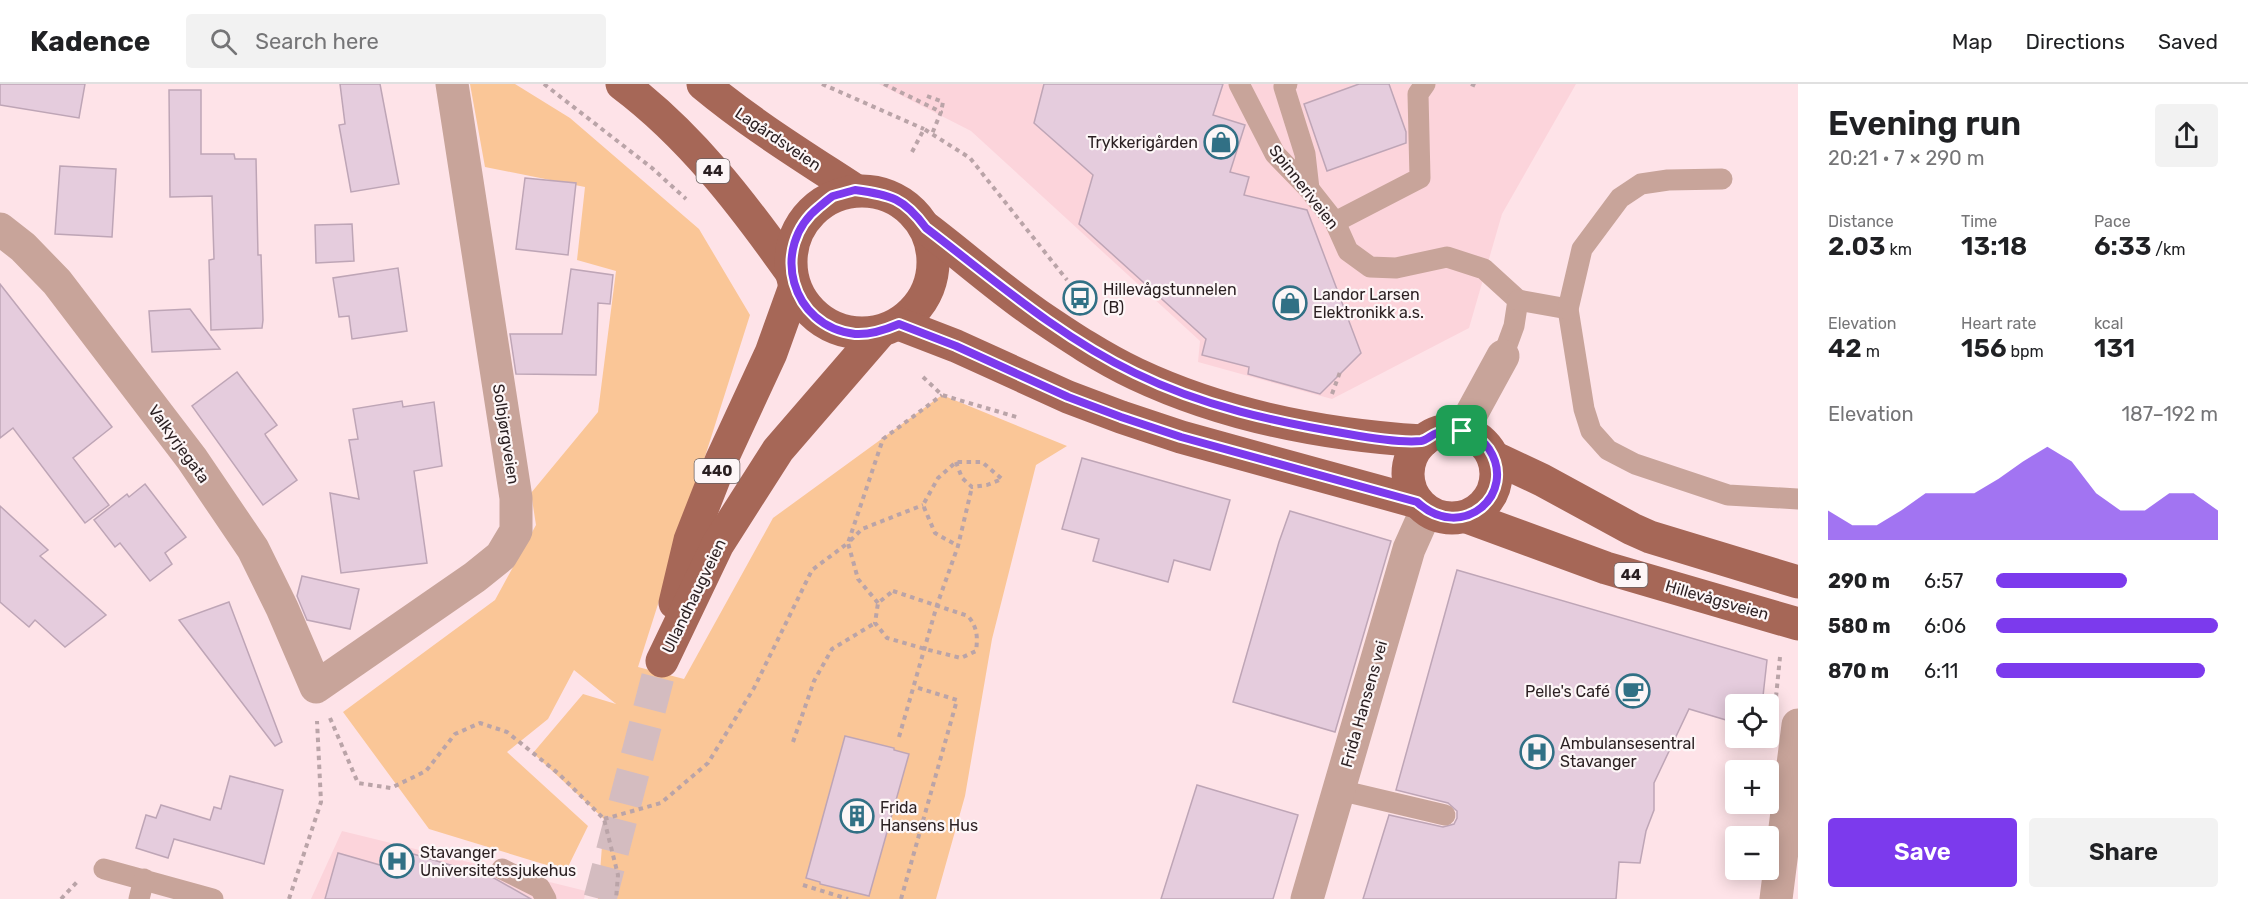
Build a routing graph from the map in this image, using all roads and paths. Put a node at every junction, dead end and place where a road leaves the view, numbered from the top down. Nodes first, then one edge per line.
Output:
1 (452, 84) edge
2 (544, 84) edge
3 (622, 84) edge
4 (703, 84) edge
5 (822, 84) edge
6 (884, 84) edge
7 (1239, 84) edge
8 (1287, 84) edge
9 (1425, 84) edge
10 (1471, 84) edge
11 (1478, 87) dead end
12 (927, 96) dead end
13 (941, 112) junction
14 (924, 129) junction
15 (932, 134) junction
16 (912, 152) dead end
17 (1722, 179) dead end
18 (1309, 189) junction
19 (855, 190) junction
20 (693, 205) dead end
21 (1335, 222) junction
22 (926, 228) junction
23 (0, 229) edge
24 (793, 280) junction
25 (1067, 280) dead end
26 (1518, 300) junction
27 (1568, 309) junction
28 (890, 328) junction
29 (1503, 356) joint
30 (1340, 372) dead end
31 (942, 395) dead end
32 (1329, 402) dead end
33 (1462, 431) junction
34 (1423, 441) junction
35 (1493, 457) junction
36 (956, 462) junction
37 (972, 487) junction
38 (1798, 499) edge
39 (923, 505) junction
40 (1422, 506) junction
41 (1467, 517) junction
42 (848, 543) junction
43 (958, 546) junction
44 (1798, 582) edge
45 (878, 603) junction
46 (937, 605) junction
47 (875, 623) junction
48 (1798, 624) edge
49 (925, 649) junction
50 (316, 687) junction
51 (915, 687) junction
52 (1798, 725) edge
53 (899, 737) dead end
54 (794, 742) dead end
55 (1339, 790) junction
56 (1445, 815) dead end
57 (604, 819) junction
58 (104, 869) dead end
59 (502, 869) dead end
60 (803, 885) dead end
61 (142, 889) edge
62 (213, 899) edge
63 (289, 899) edge
64 (546, 899) edge
65 (616, 899) edge
66 (848, 899) edge
67 (901, 899) edge
68 (1307, 899) edge
69 (1776, 899) edge

1 - 50 street, Solbjørgveien
2 - 20 path
3 - 24 main road, 44
4 - 19 main road, Lagårdsveien
5 - 14 path
6 - 13 path
7 - 18 lane, Spinneriveien
8 - 18 lane
9 - 21 lane
10 - 11 path
12 - 13 path
13 - 15 path
14 - 15 path
14 - 16 path
15 - 25 path
17 - 27 lane
18 - 21 lane, Spinneriveien
19 - 22 main road
19 - 24 main road
21 - 26 lane, Spinneriveien
22 - 28 main road
22 - 34 main road
23 - 50 street, Valkyrjegata
24 - 28 main road, 44
24 - 28 main road, Ullandhaugveien / 440
26 - 27 lane
26 - 29 lane
27 - 38 lane
28 - 40 main road, 44
29 - 33 street
30 - 32 path
31 - 42 path
33 - 34 main road
33 - 35 main road
34 - 40 main road
35 - 41 main road
35 - 44 main road
36 - 37 path
36 - 37 path
36 - 39 path
37 - 43 path
39 - 42 path
39 - 43 path
40 - 41 main road, 44
40 - 55 street, Frida Hansens vei
41 - 48 main road, Hillevågsveien / 44
42 - 45 path
42 - 57 path
43 - 46 path
45 - 46 path
45 - 47 path
46 - 49 path
46 - 49 path
47 - 49 path
47 - 54 path
49 - 51 path
50 - 57 path
50 - 63 path
51 - 53 path
51 - 67 path
52 - 69 street
55 - 56 lane
55 - 68 street, Frida Hansens vei
57 - 65 path
58 - 61 lane
59 - 64 lane
60 - 66 path
61 - 62 lane

